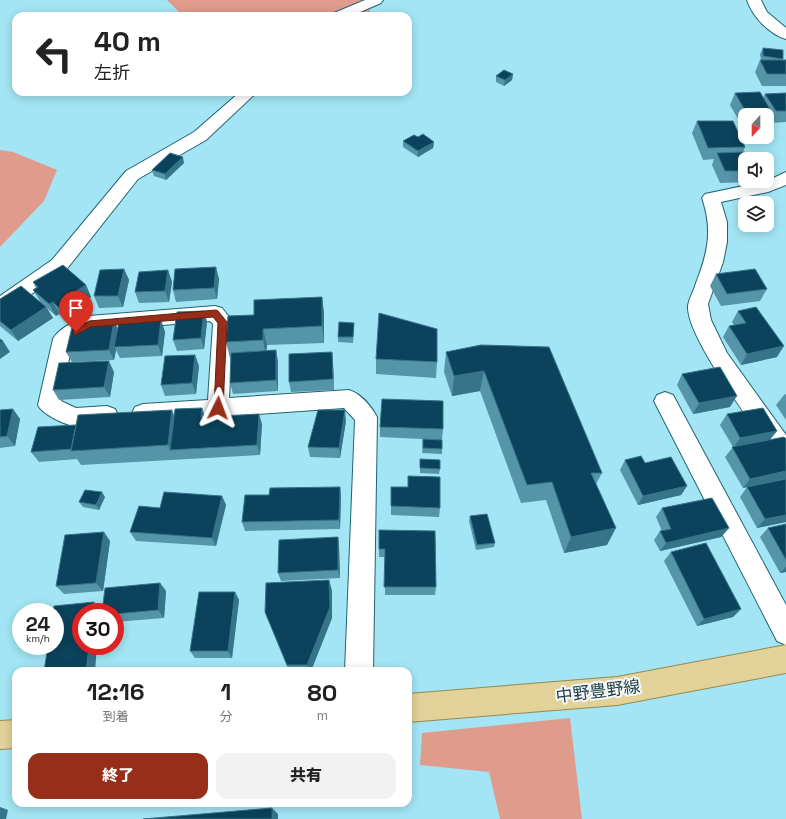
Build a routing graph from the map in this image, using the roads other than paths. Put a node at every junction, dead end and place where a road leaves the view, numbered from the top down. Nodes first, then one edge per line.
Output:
1 (376, 0) edge
2 (754, 0) edge
3 (348, 12) edge
4 (786, 35) edge
5 (245, 96) edge
6 (786, 178) edge
7 (0, 306) edge
8 (665, 401) dead end
9 (218, 408) junction
10 (786, 453) edge
11 (786, 632) edge
12 (786, 659) edge
13 (359, 667) edge
14 (412, 708) edge
15 (12, 734) edge
16 (0, 735) edge

1 - 3 street
2 - 4 street
5 - 7 street
6 - 10 street
8 - 11 street
9 - 9 street
9 - 13 street
12 - 14 main road, 中野豊野線
15 - 16 main road

